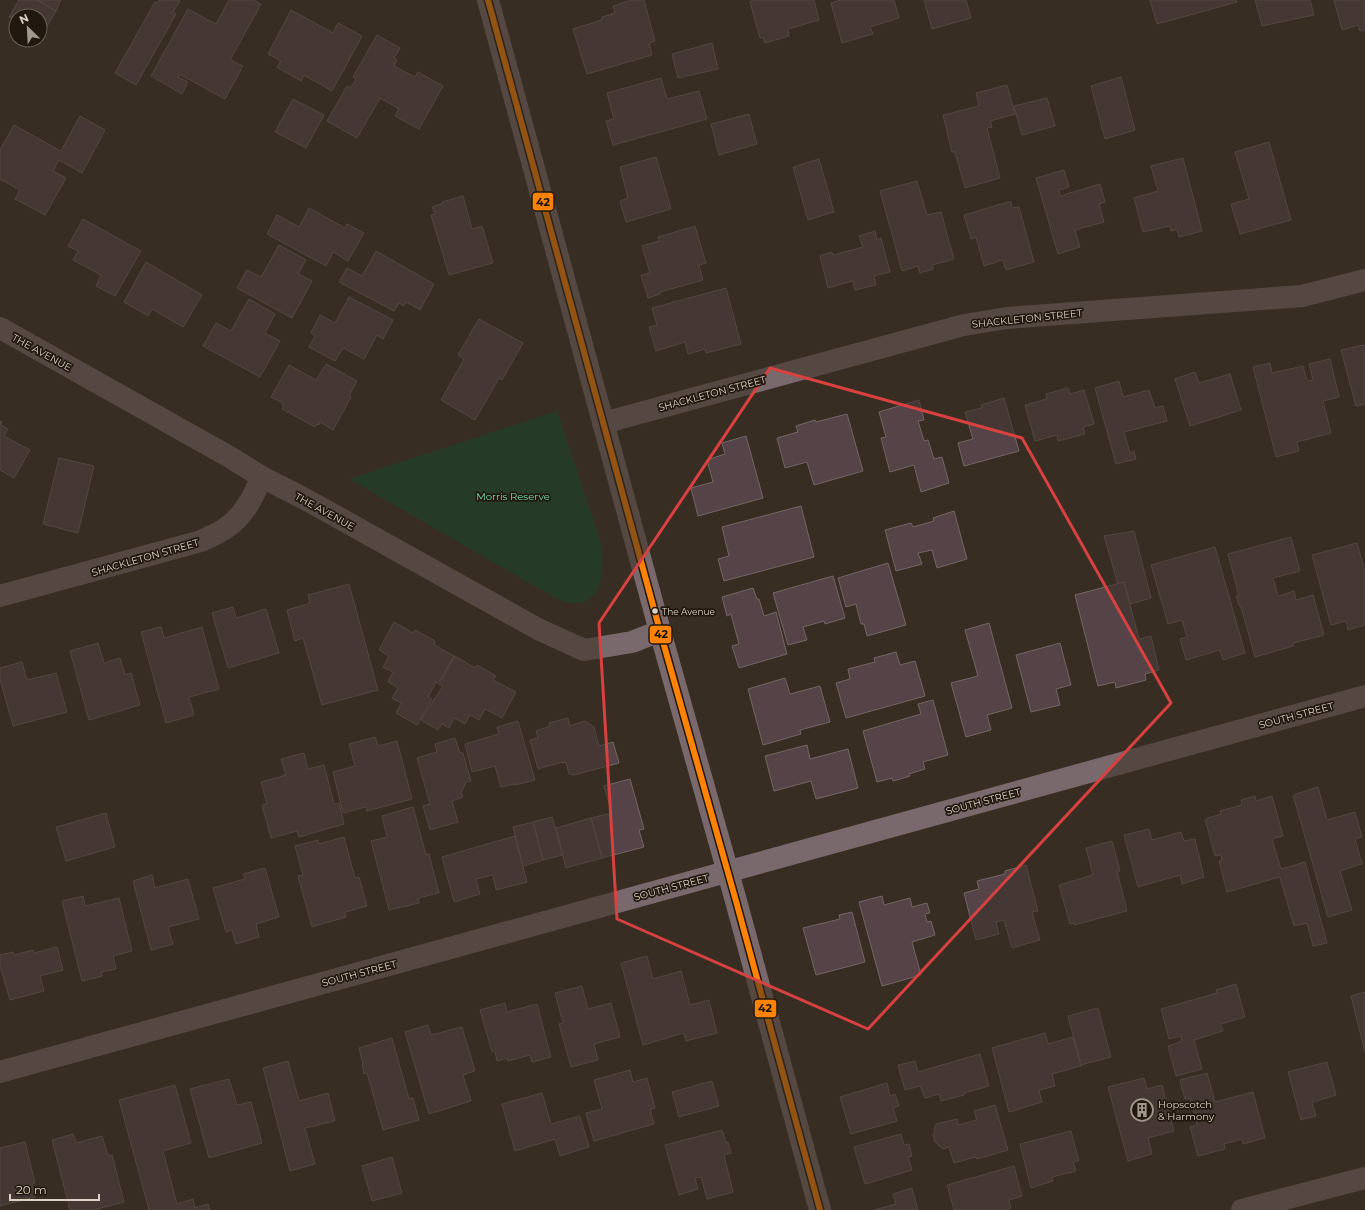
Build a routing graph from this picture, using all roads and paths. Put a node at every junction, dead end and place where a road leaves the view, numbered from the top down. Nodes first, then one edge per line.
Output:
1 (488, 0) edge
2 (1365, 280) edge
3 (0, 328) edge
4 (603, 423) junction
5 (262, 477) junction
6 (0, 596) edge
7 (660, 632) junction
8 (1365, 696) edge
9 (727, 872) junction
10 (0, 1072) edge
11 (1365, 1178) edge
12 (820, 1210) edge
13 (1242, 1210) edge

1 - 4 street
2 - 4 street, SHACKLETON STREET
3 - 5 street, THE AVENUE
4 - 7 street
5 - 6 street, SHACKLETON STREET
5 - 7 street, THE AVENUE
7 - 9 street
8 - 9 street, SOUTH STREET
9 - 10 street, SOUTH STREET
9 - 12 street
11 - 13 street

